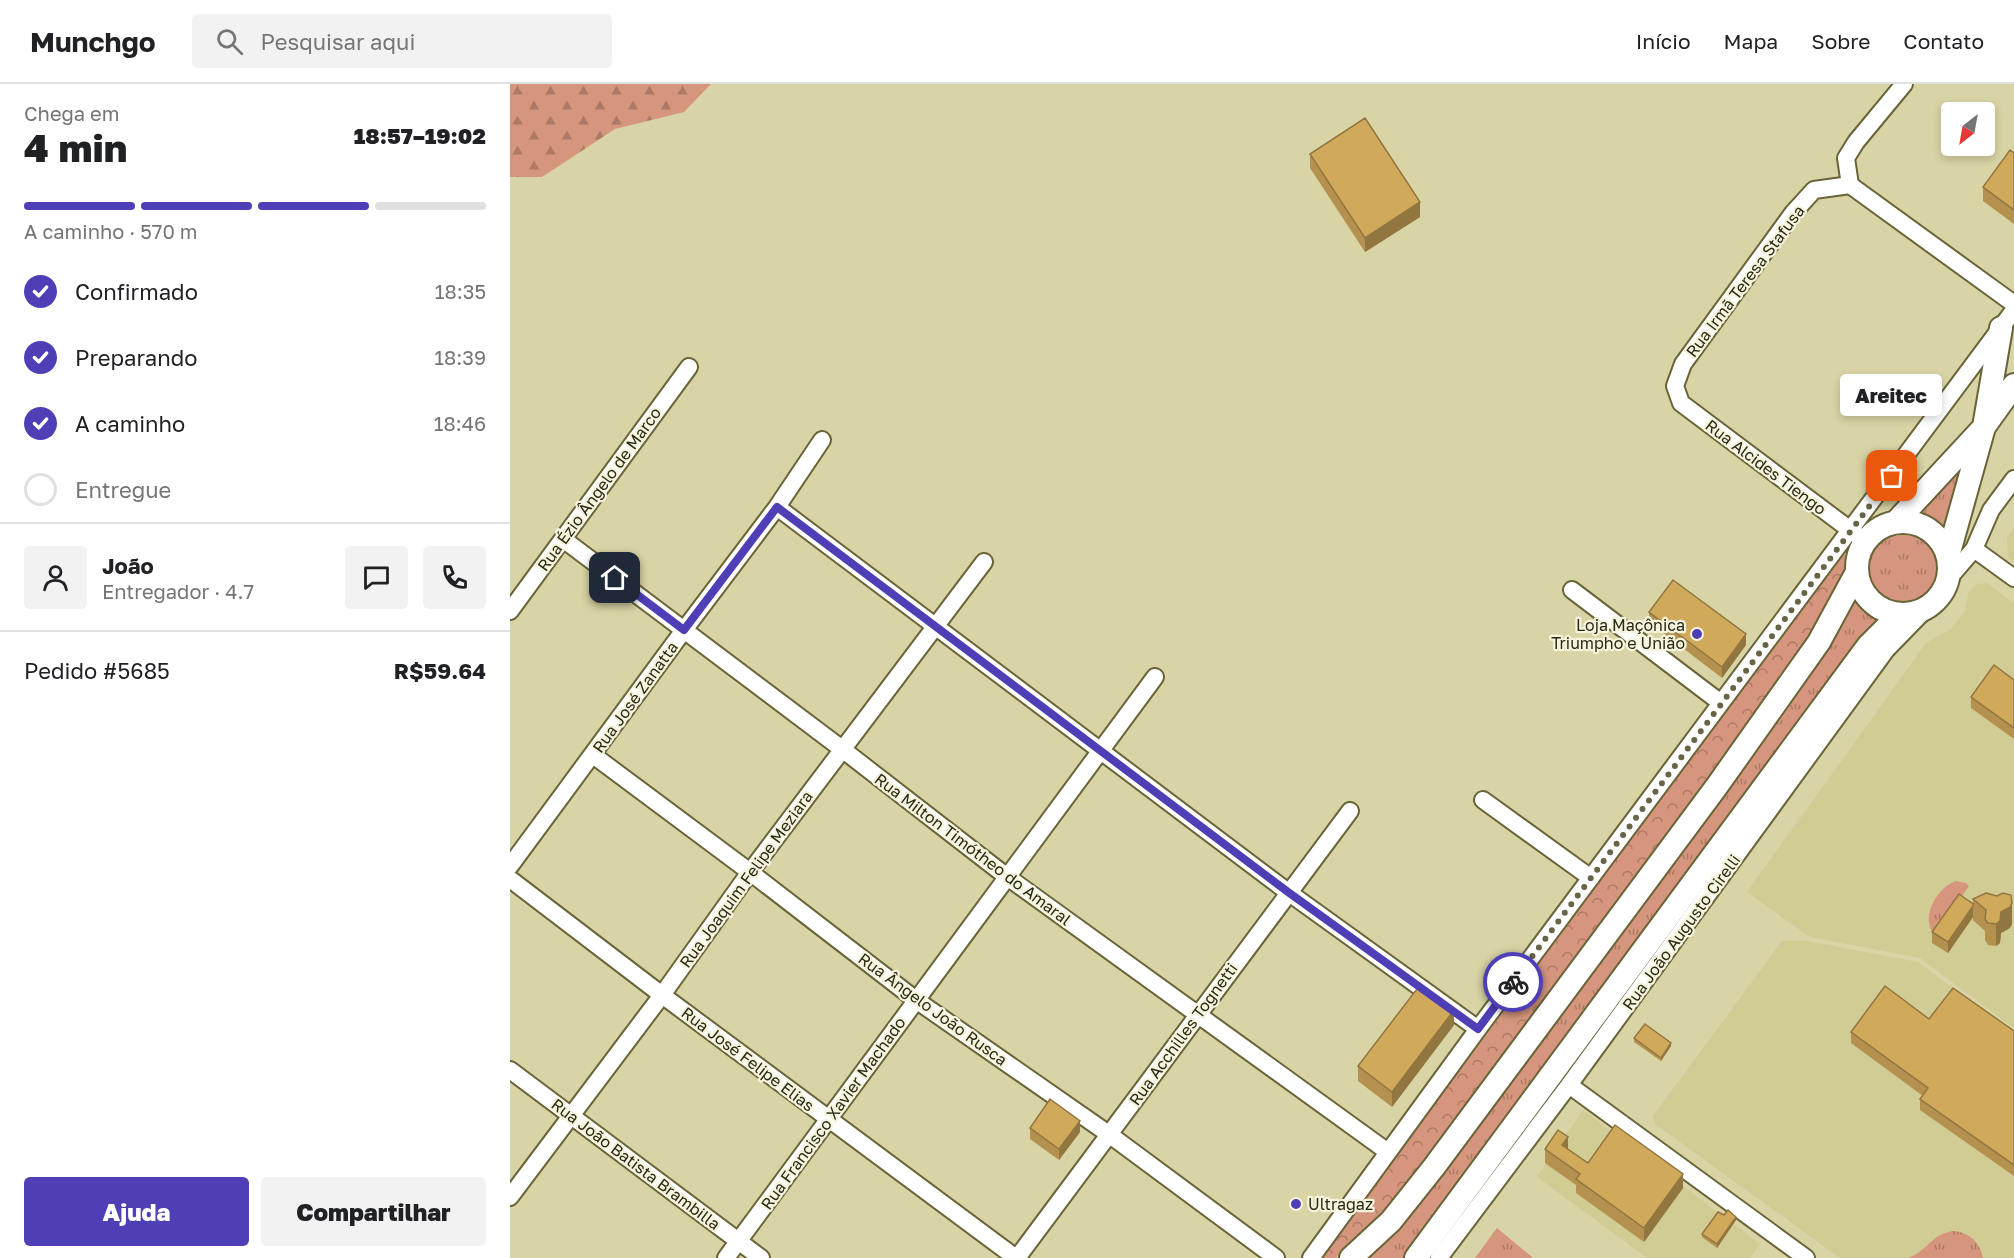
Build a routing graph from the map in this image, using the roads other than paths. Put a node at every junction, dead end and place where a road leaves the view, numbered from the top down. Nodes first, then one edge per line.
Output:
1 (1904, 84) edge
2 (1850, 185) junction
3 (2014, 304) edge
4 (2014, 310) edge
5 (2001, 328) junction
6 (689, 367) dead end
7 (2014, 385) edge
8 (1675, 386) joint
9 (1984, 427) junction
10 (822, 440) dead end
11 (2014, 479) edge
12 (777, 507) junction
13 (1896, 522) junction
14 (1858, 536) junction
15 (562, 539) junction
16 (1974, 549) junction
17 (984, 562) dead end
18 (1948, 567) junction
19 (1857, 572) junction
20 (2014, 578) edge
21 (1572, 590) dead end
22 (1925, 610) junction
23 (510, 611) edge
24 (1900, 614) junction
25 (935, 626) junction
26 (684, 630) junction
27 (1155, 677) dead end
28 (1721, 703) junction
29 (842, 749) junction
30 (1100, 750) junction
31 (593, 755) junction
32 (1483, 800) dead end
33 (1350, 811) dead end
34 (510, 866) edge
35 (750, 872) junction
36 (1006, 876) junction
37 (1591, 878) junction
38 (510, 879) edge
39 (1288, 892) junction
40 (662, 995) junction
41 (916, 1000) junction
42 (1196, 1015) junction
43 (1478, 1029) junction
44 (510, 1070) edge
45 (1569, 1085) junction
46 (572, 1116) junction
47 (828, 1119) junction
48 (1110, 1135) junction
49 (1388, 1152) junction
50 (510, 1197) edge
51 (738, 1241) junction
52 (726, 1258) edge
53 (761, 1258) edge
54 (1017, 1258) edge
55 (1276, 1258) edge
56 (1311, 1258) edge
57 (1351, 1258) edge
58 (1416, 1258) edge
59 (1439, 1258) edge
60 (1806, 1258) edge

1 - 2 street
2 - 3 street
2 - 8 street, Rua Irmã Teresa Stafusa
4 - 5 street
5 - 9 main road
5 - 14 street
6 - 15 street, Rua Ézio Ângelo de Marco
7 - 9 main road
8 - 14 street, Rua Alcides Tiengo
9 - 13 main road
9 - 18 main road
10 - 12 street, Rua José Zanatta
11 - 16 street
12 - 25 street
12 - 26 street, Rua José Zanatta
13 - 14 main road
13 - 18 main road
14 - 19 main road
14 - 28 street
15 - 23 street, Rua Ézio Ângelo de Marco
15 - 26 street, Rua Milton Timótheo do Amaral
16 - 18 street
16 - 20 street
17 - 25 street, Rua Joaquim Felipe Meziara
18 - 22 main road
19 - 24 main road
19 - 57 main road
21 - 28 street
22 - 24 main road
22 - 45 street, Rua João Augusto Cirelli
24 - 58 main road
25 - 29 street, Rua Joaquim Felipe Meziara
25 - 30 street
26 - 29 street, Rua Milton Timótheo do Amaral
26 - 31 street, Rua José Zanatta
27 - 30 street, Rua Francisco Xavier Machado
28 - 37 street
29 - 35 street, Rua Joaquim Felipe Meziara
29 - 36 street, Rua Milton Timótheo do Amaral
30 - 36 street, Rua Francisco Xavier Machado
30 - 39 street
31 - 34 street, Rua José Zanatta
31 - 35 street, Rua Ângelo João Rusca
32 - 37 street
33 - 39 street, Rua Acchilles Tognetti
35 - 40 street, Rua Joaquim Felipe Meziara
35 - 41 street, Rua Ângelo João Rusca
36 - 41 street, Rua Francisco Xavier Machado
36 - 42 street, Rua Milton Timótheo do Amaral
37 - 43 street
38 - 40 street, Rua José Felipe Elias
39 - 42 street, Rua Acchilles Tognetti
39 - 43 street
40 - 46 street, Rua Joaquim Felipe Meziara
40 - 47 street, Rua José Felipe Elias
41 - 47 street, Rua Francisco Xavier Machado
41 - 48 street, Rua Ângelo João Rusca
42 - 48 street, Rua Acchilles Tognetti
42 - 49 street, Rua Milton Timótheo do Amaral
43 - 49 street
44 - 46 street, Rua João Batista Brambilla
45 - 59 street, Rua João Augusto Cirelli
45 - 60 street
46 - 50 street, Rua Joaquim Felipe Meziara
46 - 51 street, Rua João Batista Brambilla
47 - 51 street, Rua Francisco Xavier Machado
47 - 54 street, Rua José Felipe Elias
48 - 54 street, Rua Acchilles Tognetti
48 - 55 street, Rua Ângelo João Rusca
49 - 56 street
51 - 52 street, Rua Francisco Xavier Machado
51 - 53 street, Rua João Batista Brambilla

